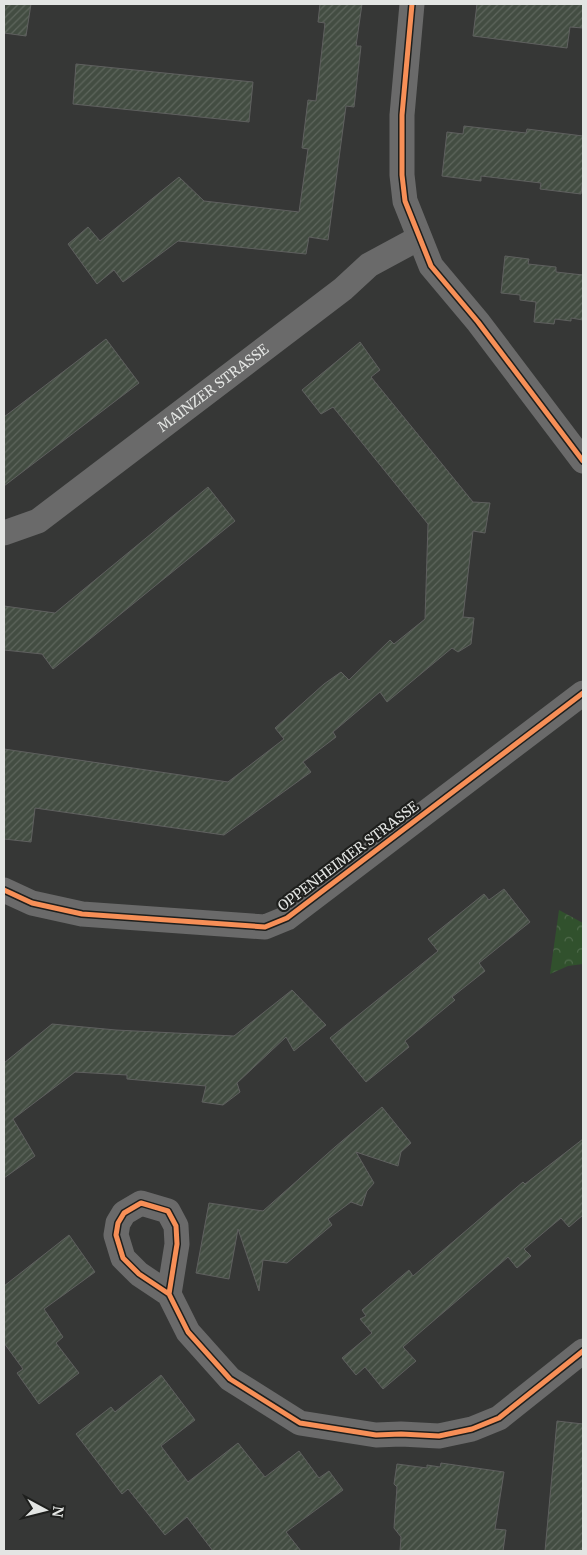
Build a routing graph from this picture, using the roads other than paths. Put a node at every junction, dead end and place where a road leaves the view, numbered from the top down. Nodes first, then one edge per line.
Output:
1 (412, 4) edge
2 (419, 238) junction
3 (583, 461) edge
4 (4, 533) edge
5 (583, 693) edge
6 (4, 890) edge
7 (169, 1294) dead end
8 (583, 1351) edge

1 - 2 street
2 - 3 street
2 - 4 street, MAINZER STRASSE
5 - 6 street, OPPENHEIMER STRASSE
7 - 8 street

